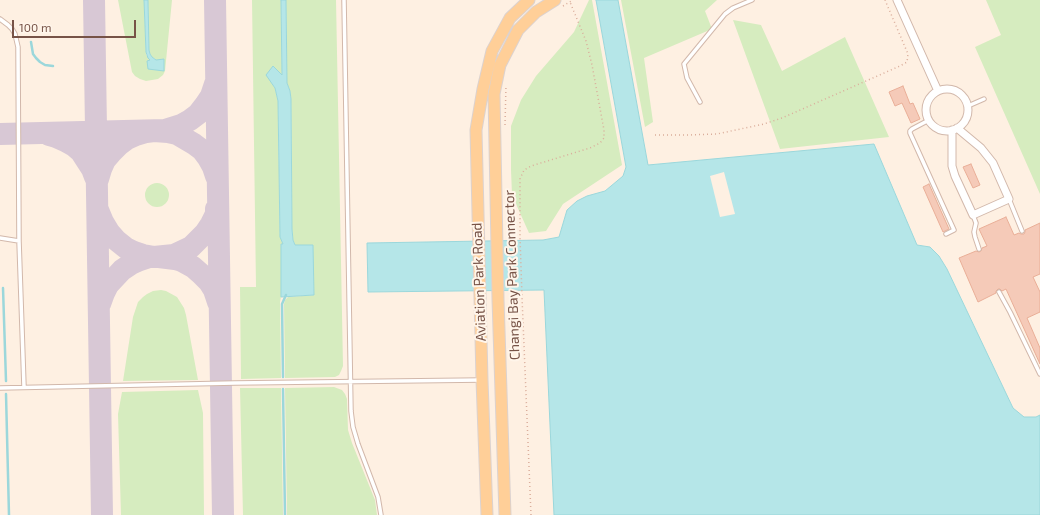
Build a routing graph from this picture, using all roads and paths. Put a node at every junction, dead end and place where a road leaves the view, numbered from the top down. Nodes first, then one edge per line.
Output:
1 (344, 0) edge
2 (529, 0) edge
3 (752, 0) edge
4 (885, 0) edge
5 (897, 0) edge
6 (571, 1) edge
7 (557, 5) edge
8 (0, 19) edge
9 (506, 83) dead end
10 (938, 91) junction
11 (984, 99) dead end
12 (700, 102) dead end
13 (968, 106) junction
14 (929, 120) junction
15 (505, 129) dead end
16 (954, 129) junction
17 (655, 135) dead end
18 (1009, 199) junction
19 (973, 215) junction
20 (1022, 231) dead end
21 (946, 234) dead end
22 (0, 238) edge
23 (19, 241) junction
24 (979, 249) dead end
25 (999, 292) dead end
26 (1040, 374) edge
27 (482, 380) junction
28 (350, 381) junction
29 (0, 388) edge
30 (24, 388) junction
31 (381, 515) edge
32 (487, 515) edge
33 (505, 515) edge
34 (531, 515) edge

1 - 28 lane
2 - 27 main road, Aviation Park Road
3 - 12 lane
4 - 17 path
5 - 10 street
6 - 7 path
6 - 34 path, Changi Bay Park Connector
7 - 33 main road, Aviation Park Road
8 - 23 lane
9 - 15 path
10 - 13 street
10 - 14 street
11 - 13 lane
13 - 16 street
14 - 16 street
14 - 21 lane
16 - 18 street
16 - 19 street
18 - 19 street
18 - 20 lane
19 - 24 lane
22 - 23 lane
23 - 30 lane
25 - 26 lane
27 - 28 lane
27 - 32 main road, Aviation Park Road
28 - 30 lane
28 - 31 lane
29 - 30 lane

